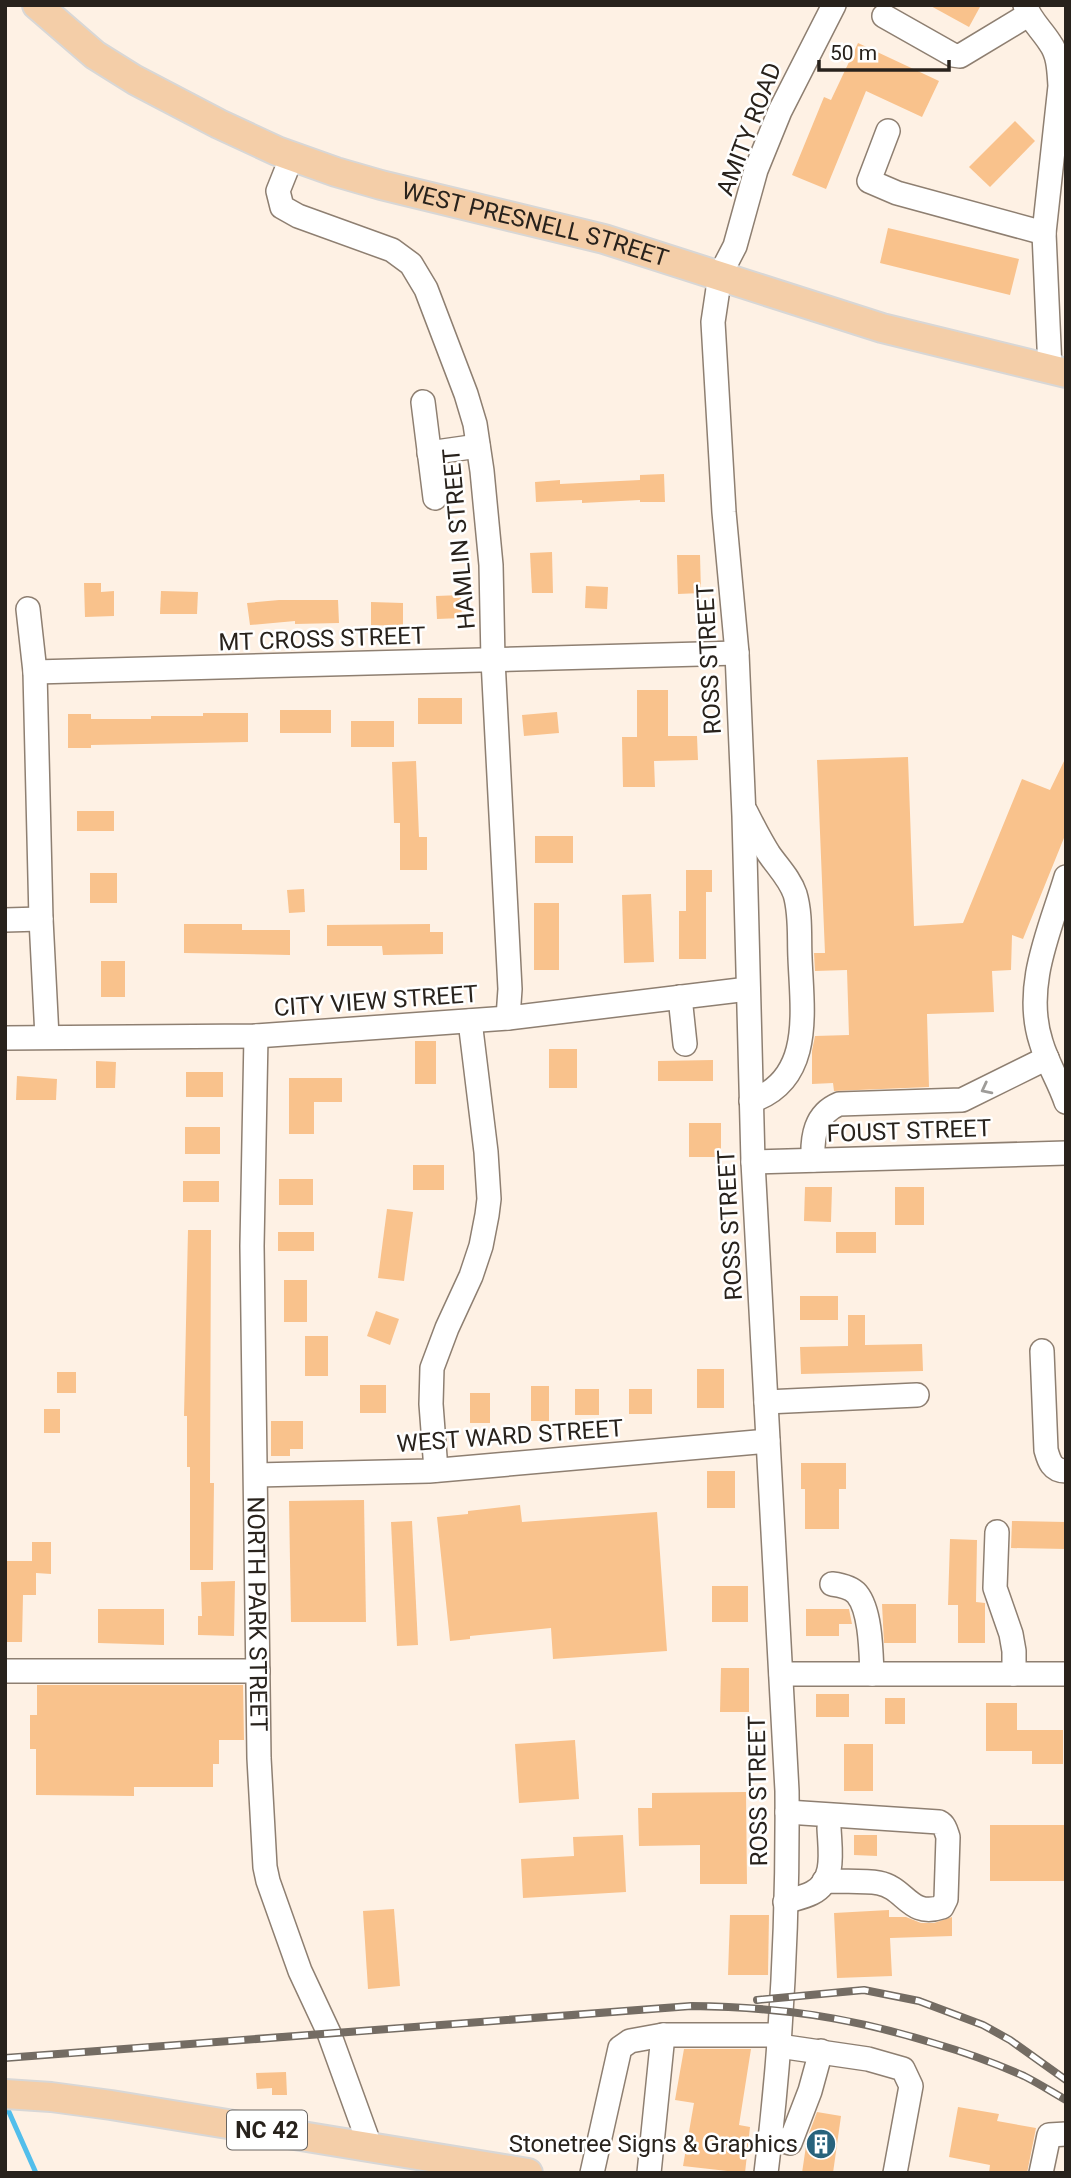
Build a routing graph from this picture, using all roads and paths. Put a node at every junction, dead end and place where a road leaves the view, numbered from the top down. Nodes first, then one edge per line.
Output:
1 (37, 5) edge
2 (834, 5) edge
3 (1027, 10) edge
4 (884, 16) dead end
5 (888, 131) dead end
6 (292, 156) junction
7 (1051, 243) edge
8 (720, 275) junction
9 (1058, 371) edge
10 (423, 402) dead end
11 (478, 446) junction
12 (429, 453) junction
13 (435, 498) dead end
14 (28, 609) dead end
15 (737, 653) junction
16 (494, 660) junction
17 (35, 673) junction
18 (743, 807) junction
19 (1066, 877) edge
20 (41, 919) junction
21 (5, 920) edge
22 (748, 989) junction
23 (680, 997) junction
24 (508, 1018) junction
25 (470, 1021) junction
26 (256, 1036) junction
27 (47, 1037) junction
28 (5, 1038) edge
29 (685, 1044) dead end
30 (1047, 1058) junction
31 (751, 1101) junction
32 (1066, 1102) edge
33 (1066, 1153) edge
34 (813, 1160) junction
35 (753, 1162) junction
36 (1042, 1351) dead end
37 (917, 1395) dead end
38 (766, 1402) junction
39 (768, 1441) junction
40 (436, 1470) junction
41 (1066, 1471) edge
42 (256, 1475) junction
43 (997, 1532) dead end
44 (832, 1584) dead end
45 (5, 1671) edge
46 (258, 1671) junction
47 (781, 1674) junction
48 (872, 1674) junction
49 (1014, 1674) junction
50 (1066, 1674) edge
51 (787, 1812) junction
52 (829, 1828) dead end
53 (824, 1881) junction
54 (785, 1902) junction
55 (663, 2035) junction
56 (779, 2040) junction
57 (821, 2051) junction
58 (5, 2094) edge
59 (1066, 2134) edge
60 (771, 2136) junction
61 (370, 2160) edge
62 (528, 2173) edge
63 (592, 2173) edge
64 (649, 2173) edge
65 (766, 2173) edge
66 (895, 2173) edge
67 (1041, 2173) edge

1 - 6 main road, WEST PRESNELL STREET
2 - 8 street, AMITY ROAD
3 - 4 street
3 - 7 street
5 - 7 street
6 - 8 main road, WEST PRESNELL STREET
6 - 11 street, HAMLIN STREET
7 - 9 street
8 - 9 main road, WEST PRESNELL STREET
8 - 15 street, ROSS STREET
10 - 12 street
11 - 12 street
11 - 16 street, HAMLIN STREET
12 - 13 street
14 - 17 street
15 - 16 street, MT CROSS STREET
15 - 18 street, ROSS STREET
16 - 17 street, MT CROSS STREET
16 - 24 street, HAMLIN STREET
17 - 20 street
18 - 22 street, ROSS STREET
18 - 31 street
19 - 30 street
20 - 21 street
20 - 27 street
22 - 23 street, CITY VIEW STREET
22 - 31 street, ROSS STREET
23 - 24 street, CITY VIEW STREET
23 - 29 street
24 - 25 street, CITY VIEW STREET
25 - 26 street, CITY VIEW STREET
25 - 40 street
26 - 27 street, CITY VIEW STREET
26 - 42 street, NORTH PARK STREET
27 - 28 street, CITY VIEW STREET
30 - 32 street
30 -> 34 street
31 - 35 street, ROSS STREET
33 - 34 street, FOUST STREET
34 - 35 street, FOUST STREET
35 - 38 street, ROSS STREET
36 - 41 street
37 - 38 street
38 - 39 street, ROSS STREET
39 - 40 street, WEST WARD STREET
39 - 47 street, ROSS STREET
40 - 42 street, WEST WARD STREET
42 - 46 street, NORTH PARK STREET
43 - 49 street
44 - 48 street
45 - 46 street
46 - 61 street, NORTH PARK STREET
47 - 48 street
47 - 51 street, ROSS STREET
48 - 49 street
49 - 50 street
51 - 53 street
51 - 54 street, ROSS STREET
52 - 53 street
53 - 54 street
54 - 56 street, ROSS STREET
55 - 56 street
55 - 63 street
55 - 64 street
56 - 57 street
56 - 60 street, ROSS STREET
57 - 60 street
57 - 66 street
58 - 61 main road, NC 42
59 - 67 street
60 - 65 street, ROSS STREET
61 - 62 main road, NC 42

